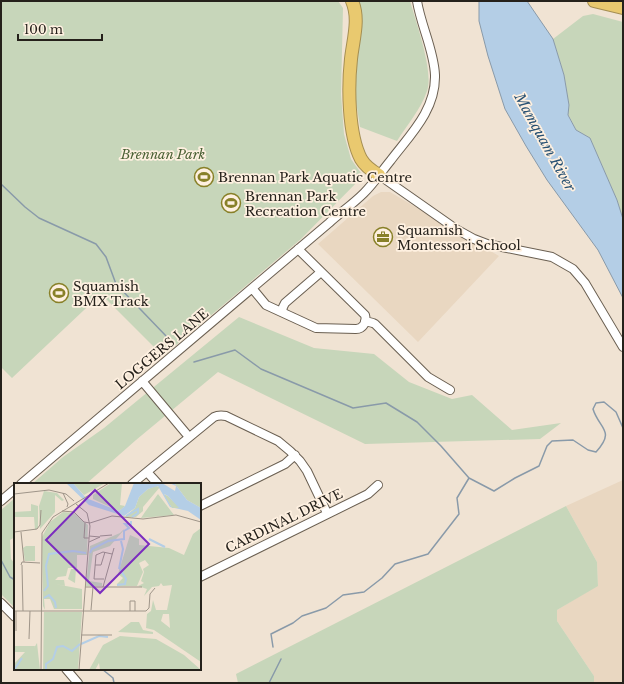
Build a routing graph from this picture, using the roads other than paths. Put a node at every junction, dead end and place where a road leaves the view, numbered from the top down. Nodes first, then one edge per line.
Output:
1 (352, 1) edge
2 (417, 1) edge
3 (594, 1) edge
4 (623, 8) edge
5 (379, 175) junction
6 (298, 249) junction
7 (321, 272) junction
8 (252, 288) junction
9 (282, 312) junction
10 (365, 321) junction
11 (623, 347) edge
12 (142, 381) junction
13 (450, 390) dead end
14 (189, 437) junction
15 (295, 456) junction
16 (147, 472) junction
17 (22, 483) edge
18 (133, 483) edge
19 (157, 483) edge
20 (378, 485) dead end
21 (14, 490) edge
22 (1, 501) edge
23 (201, 506) edge
24 (327, 514) junction
25 (201, 577) edge
26 (1, 603) edge
27 (14, 616) edge
28 (67, 670) edge
29 (78, 683) edge

1 - 5 highway
2 - 5 street
3 - 4 highway
5 - 6 street, LOGGERS LANE
5 - 11 street
6 - 7 street
6 - 8 street, LOGGERS LANE
7 - 9 street
7 - 10 street
8 - 9 street
8 - 12 street, LOGGERS LANE
9 - 10 street
10 - 13 street
12 - 14 street
12 - 17 street, LOGGERS LANE
14 - 15 street
14 - 16 street
15 - 23 street
15 - 24 street
16 - 18 street
16 - 19 street
20 - 24 street, CARDINAL DRIVE
21 - 22 street
24 - 25 street, CARDINAL DRIVE
26 - 27 street
28 - 29 street

